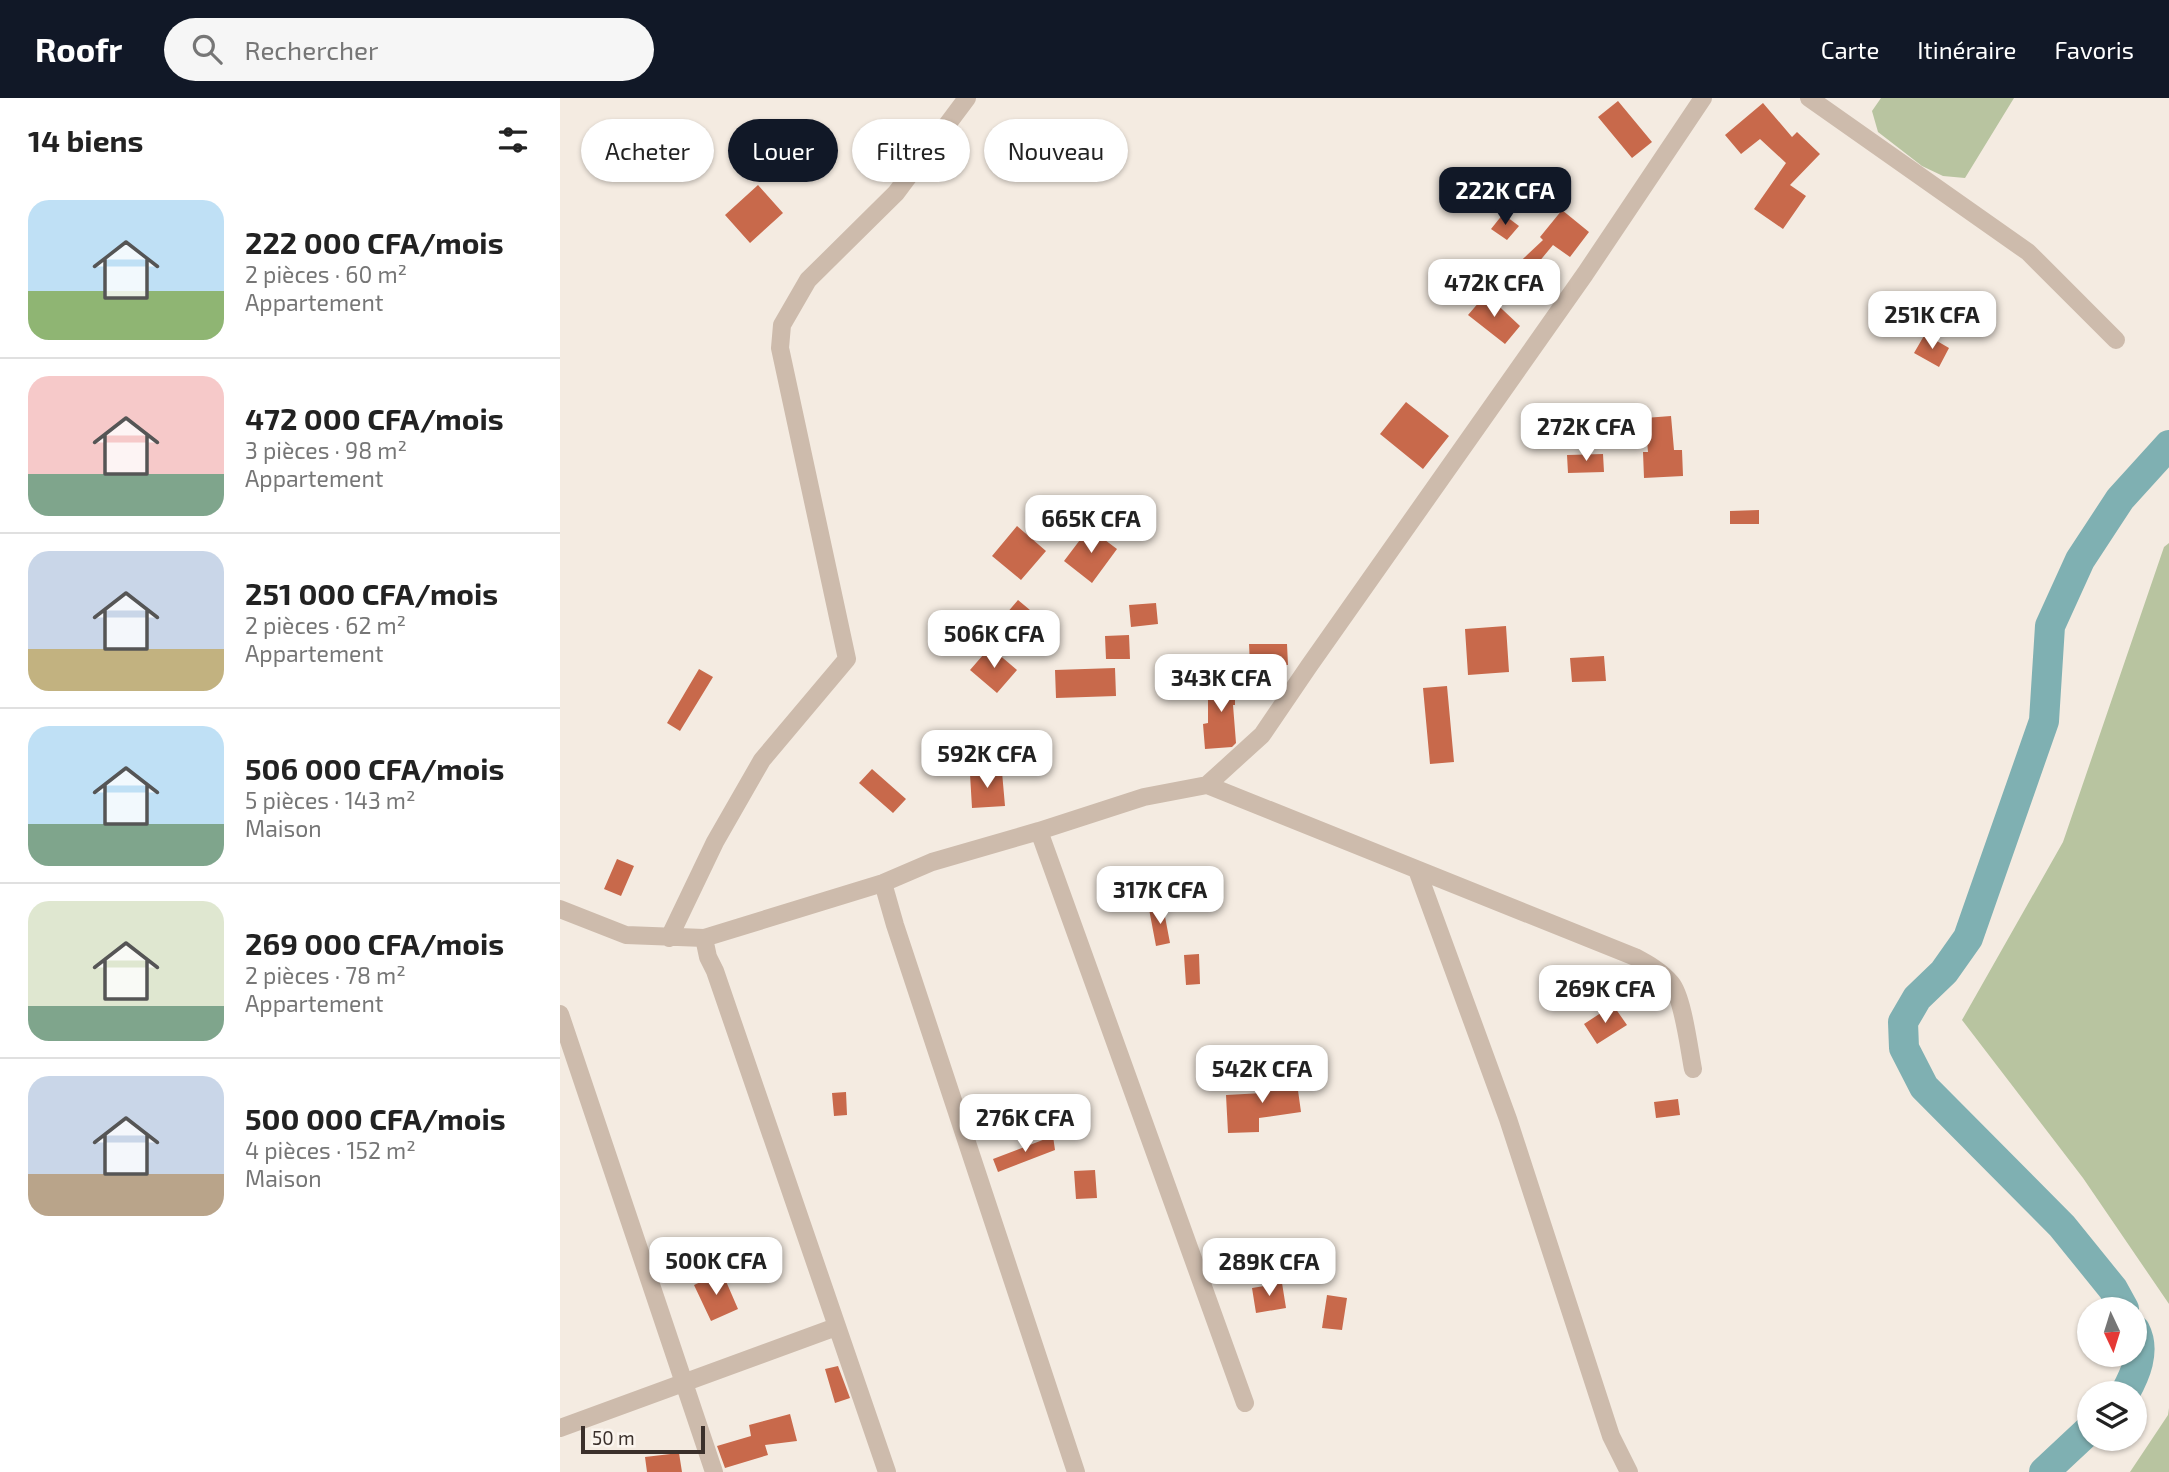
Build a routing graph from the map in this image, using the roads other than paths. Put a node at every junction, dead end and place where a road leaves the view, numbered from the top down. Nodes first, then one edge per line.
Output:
1 (967, 98) edge
2 (1703, 98) edge
3 (1809, 98) edge
4 (2116, 340) dead end
5 (1207, 785) junction
6 (1039, 831) junction
7 (1418, 870) junction
8 (883, 883) junction
9 (560, 909) edge
10 (669, 938) junction
11 (704, 938) junction
12 (560, 1014) edge
13 (1693, 1069) dead end
14 (836, 1327) junction
15 (684, 1383) junction
16 (1245, 1403) dead end
17 (560, 1428) edge
18 (714, 1472) edge
19 (887, 1472) edge
20 (1076, 1472) edge
21 (1629, 1472) edge

1 - 10 street
2 - 5 street
3 - 4 street
5 - 6 street
5 - 7 street
6 - 8 street
6 - 16 street
7 - 13 street
7 - 21 street
8 - 11 street
8 - 20 street
9 - 10 street
10 - 11 street
11 - 14 street
12 - 15 street
14 - 15 street
14 - 19 street
15 - 17 street
15 - 18 street

